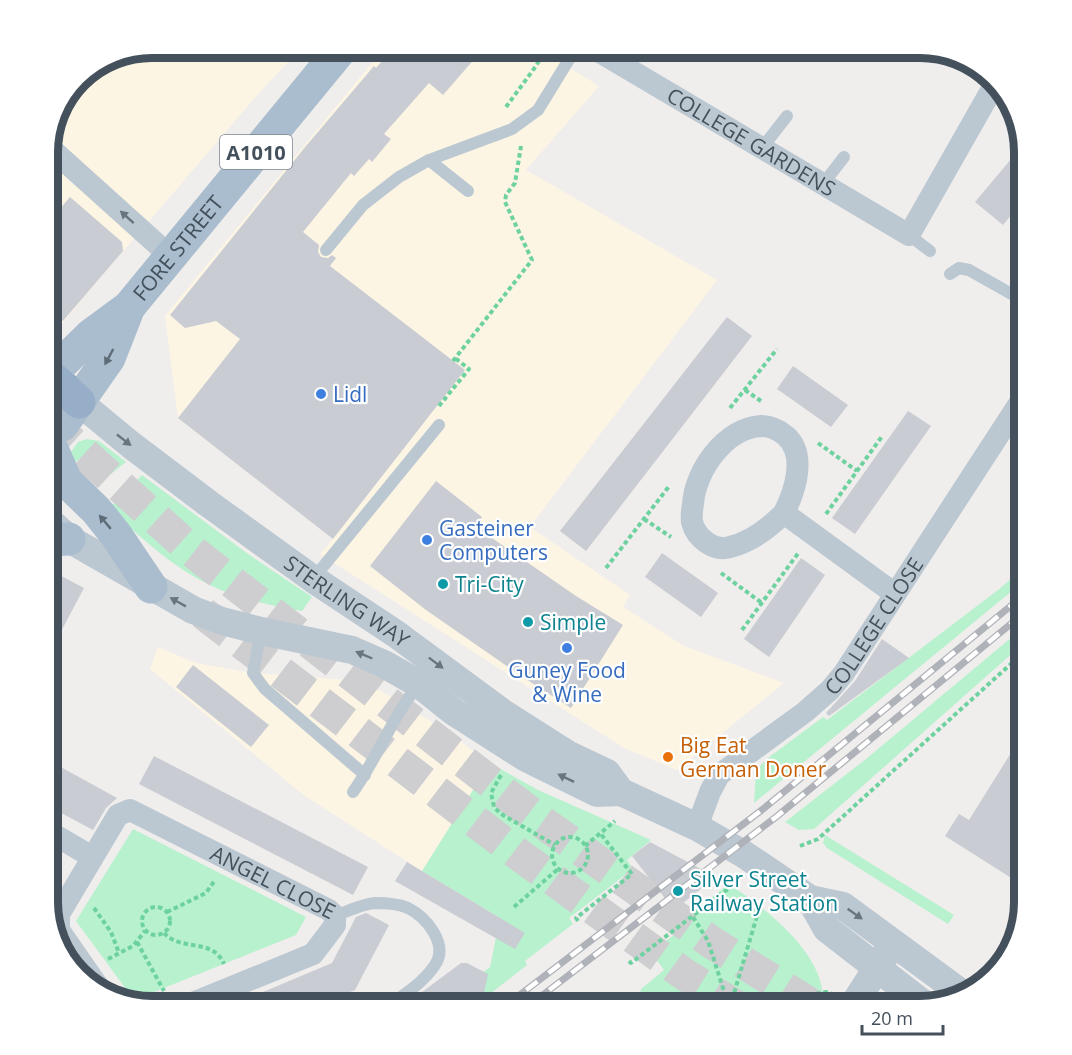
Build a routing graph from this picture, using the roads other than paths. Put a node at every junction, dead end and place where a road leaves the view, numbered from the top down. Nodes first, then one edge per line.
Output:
1 (334, 58) edge
2 (570, 59) edge
3 (630, 59) edge
4 (991, 91) edge
5 (787, 116) dead end
6 (762, 148) junction
7 (59, 156) edge
8 (844, 157) dead end
9 (429, 160) junction
10 (823, 184) junction
11 (468, 191) dead end
12 (909, 236) junction
13 (326, 250) dead end
14 (930, 251) dead end
15 (170, 256) junction
16 (950, 274) dead end
17 (1014, 295) edge
18 (129, 307) junction
19 (59, 366) edge
20 (59, 384) edge
21 (79, 402) junction
22 (1014, 411) edge
23 (439, 425) dead end
24 (59, 429) edge
25 (59, 465) edge
26 (784, 513) junction
27 (58, 535) edge
28 (313, 579) junction
29 (151, 587) junction
30 (895, 594) junction
31 (261, 631) junction
32 (419, 684) junction
33 (365, 775) junction
34 (353, 792) dead end
35 (619, 805) junction
36 (697, 827) junction
37 (58, 837) edge
38 (92, 857) junction
39 (810, 899) junction
40 (59, 914) edge
41 (336, 916) junction
42 (68, 943) edge
43 (894, 943) junction
44 (85, 968) edge
45 (876, 968) junction
46 (929, 970) junction
47 (956, 989) edge
48 (200, 996) edge
49 (400, 996) edge
50 (846, 996) edge
51 (906, 996) edge
52 (917, 996) edge

1 - 15 main road, FORE STREET / A1010
2 - 9 lane
3 - 6 street, COLLEGE GARDENS
4 - 12 street
5 - 6 lane
6 - 10 street, COLLEGE GARDENS
15 -> 7 street
8 - 10 lane
9 - 11 lane
9 - 13 lane
10 - 12 street, COLLEGE GARDENS
12 - 14 lane
15 - 18 main road, FORE STREET / A1010
16 - 17 lane
18 - 19 main road, FORE STREET / A1010
18 -> 21 main road, FORE STREET / A1010
20 - 21 highway
21 - 24 main road, FORE STREET / A1010
21 -> 28 street, STERLING WAY
22 - 30 street, COLLEGE CLOSE
23 - 28 lane
29 -> 25 main road
26 - 26 street
26 - 30 street
27 - 29 street, STERLING WAY
28 -> 35 street, STERLING WAY
31 -> 29 street, STERLING WAY
30 - 36 street, COLLEGE CLOSE
32 -> 31 street, STERLING WAY
31 - 33 lane
32 - 33 lane
35 -> 32 street, STERLING WAY
33 - 34 lane
35 - 36 street, STERLING WAY
36 - 39 street, STERLING WAY
37 - 38 street
38 - 40 street, ANGEL CLOSE
38 - 41 street, ANGEL CLOSE
39 -> 43 street, STERLING WAY
39 - 45 street, STERLING WAY
41 - 48 street, ANGEL CLOSE
41 - 49 lane
42 - 44 street, ANGEL CLOSE
43 - 45 street
43 - 46 street, STERLING WAY
45 - 50 street
45 - 51 street, STERLING WAY
46 - 47 street, STERLING WAY
46 - 52 street

